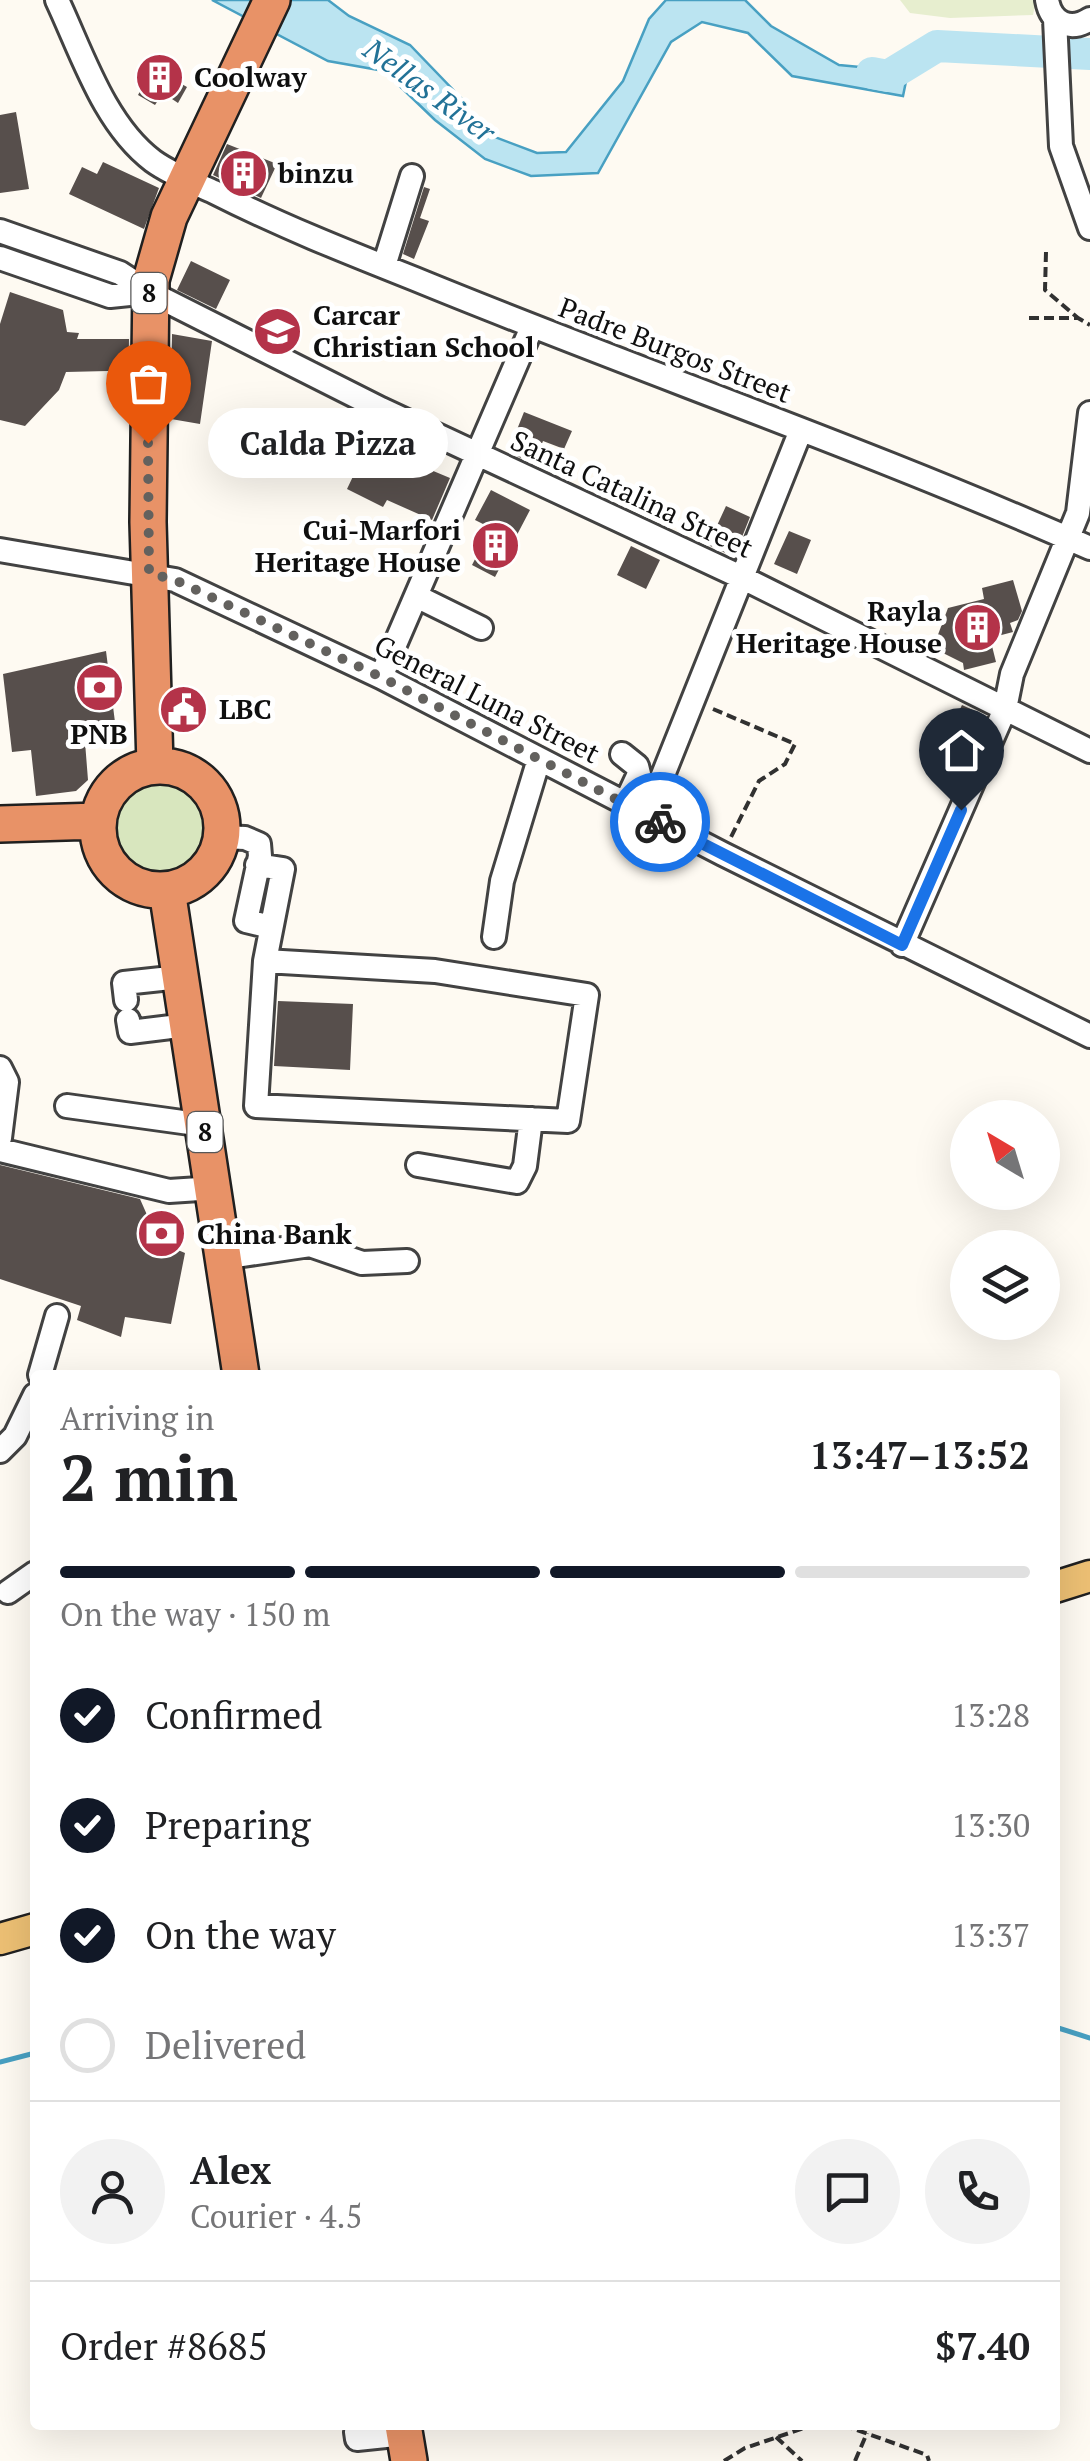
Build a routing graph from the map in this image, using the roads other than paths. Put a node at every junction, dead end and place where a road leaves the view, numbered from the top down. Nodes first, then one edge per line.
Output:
1 (57, 0) edge
2 (272, 0) edge
3 (1090, 19) edge
4 (1052, 31) edge
5 (412, 176) dead end
6 (186, 178) junction
7 (1090, 228) edge
8 (0, 231) edge
9 (0, 258) edge
10 (384, 266) junction
11 (149, 292) junction
12 (532, 328) junction
13 (1090, 413) edge
14 (800, 430) junction
15 (478, 456) junction
16 (1079, 543) edge
17 (0, 550) edge
18 (149, 573) junction
19 (742, 578) junction
20 (418, 598) junction
21 (481, 628) dead end
22 (381, 677) junction
23 (1005, 709) junction
24 (1090, 751) edge
25 (622, 754) dead end
26 (538, 759) junction
27 (155, 765) junction
28 (625, 804) junction
29 (647, 815) junction
30 (98, 822) junction
31 (0, 824) edge
32 (222, 837) junction
33 (257, 865) junction
34 (167, 890) junction
35 (271, 927) junction
36 (494, 937) dead end
37 (902, 945) junction
38 (265, 961) junction
39 (180, 977) junction
40 (188, 1025) junction
41 (1090, 1036) edge
42 (0, 1068) edge
43 (67, 1106) dead end
44 (531, 1120) junction
45 (204, 1126) junction
46 (0, 1138) edge
47 (0, 1150) edge
48 (418, 1165) dead end
49 (214, 1188) junction
50 (222, 1258) junction
51 (407, 1262) dead end
52 (57, 1316) dead end
53 (41, 1370) edge
54 (240, 1370) edge
55 (30, 1408) edge
56 (0, 1451) edge
57 (1090, 1576) edge
58 (30, 1577) edge
59 (1060, 1585) edge
60 (8, 1592) dead end
61 (30, 1930) edge
62 (0, 1939) edge
63 (356, 2432) dead end
64 (406, 2440) edge

1 - 6 street, Padre Burgos Street
2 - 6 highway, 8
3 - 4 street
4 - 7 street
5 - 10 street
6 - 10 street, Padre Burgos Street
6 - 11 highway, 8
8 - 11 street, Santa Catalina Street
9 - 11 street
10 - 12 street, Padre Burgos Street
11 - 15 street, Santa Catalina Street
11 - 18 highway, 8
12 - 14 street, Padre Burgos Street
12 - 15 street
13 - 16 street
14 - 16 street, Padre Burgos Street
14 - 19 street
15 - 19 street, Santa Catalina Street
15 - 20 street
16 - 23 street
17 - 18 street, General Luna Street
18 - 22 street, General Luna Street
18 - 27 highway, 8
19 - 23 street, Santa Catalina Street
19 - 29 street
20 - 21 street
20 - 22 street
22 - 26 street, General Luna Street
23 - 24 street, Santa Catalina Street
23 - 37 street
25 - 28 street
26 - 28 street, General Luna Street
26 - 36 street
27 - 30 highway
27 - 32 highway
28 - 29 street, General Luna Street
29 - 37 street, General Luna Street
30 - 31 highway
30 - 34 highway
32 - 33 street
32 - 34 highway
33 - 35 street
33 - 35 street
34 - 39 highway, 8
35 - 38 street
37 - 41 street, General Luna Street
38 - 44 street
38 - 44 street
39 - 40 highway, 8
39 - 40 street
40 - 45 highway, 8
42 - 46 street
43 - 45 street
44 - 48 street
45 - 49 highway, 8
47 - 49 street
49 - 50 highway, 8
50 - 51 street
50 - 54 highway, 8
52 - 53 street
55 - 56 street
57 - 59 main road
58 - 60 street
61 - 62 main road
63 - 64 street

